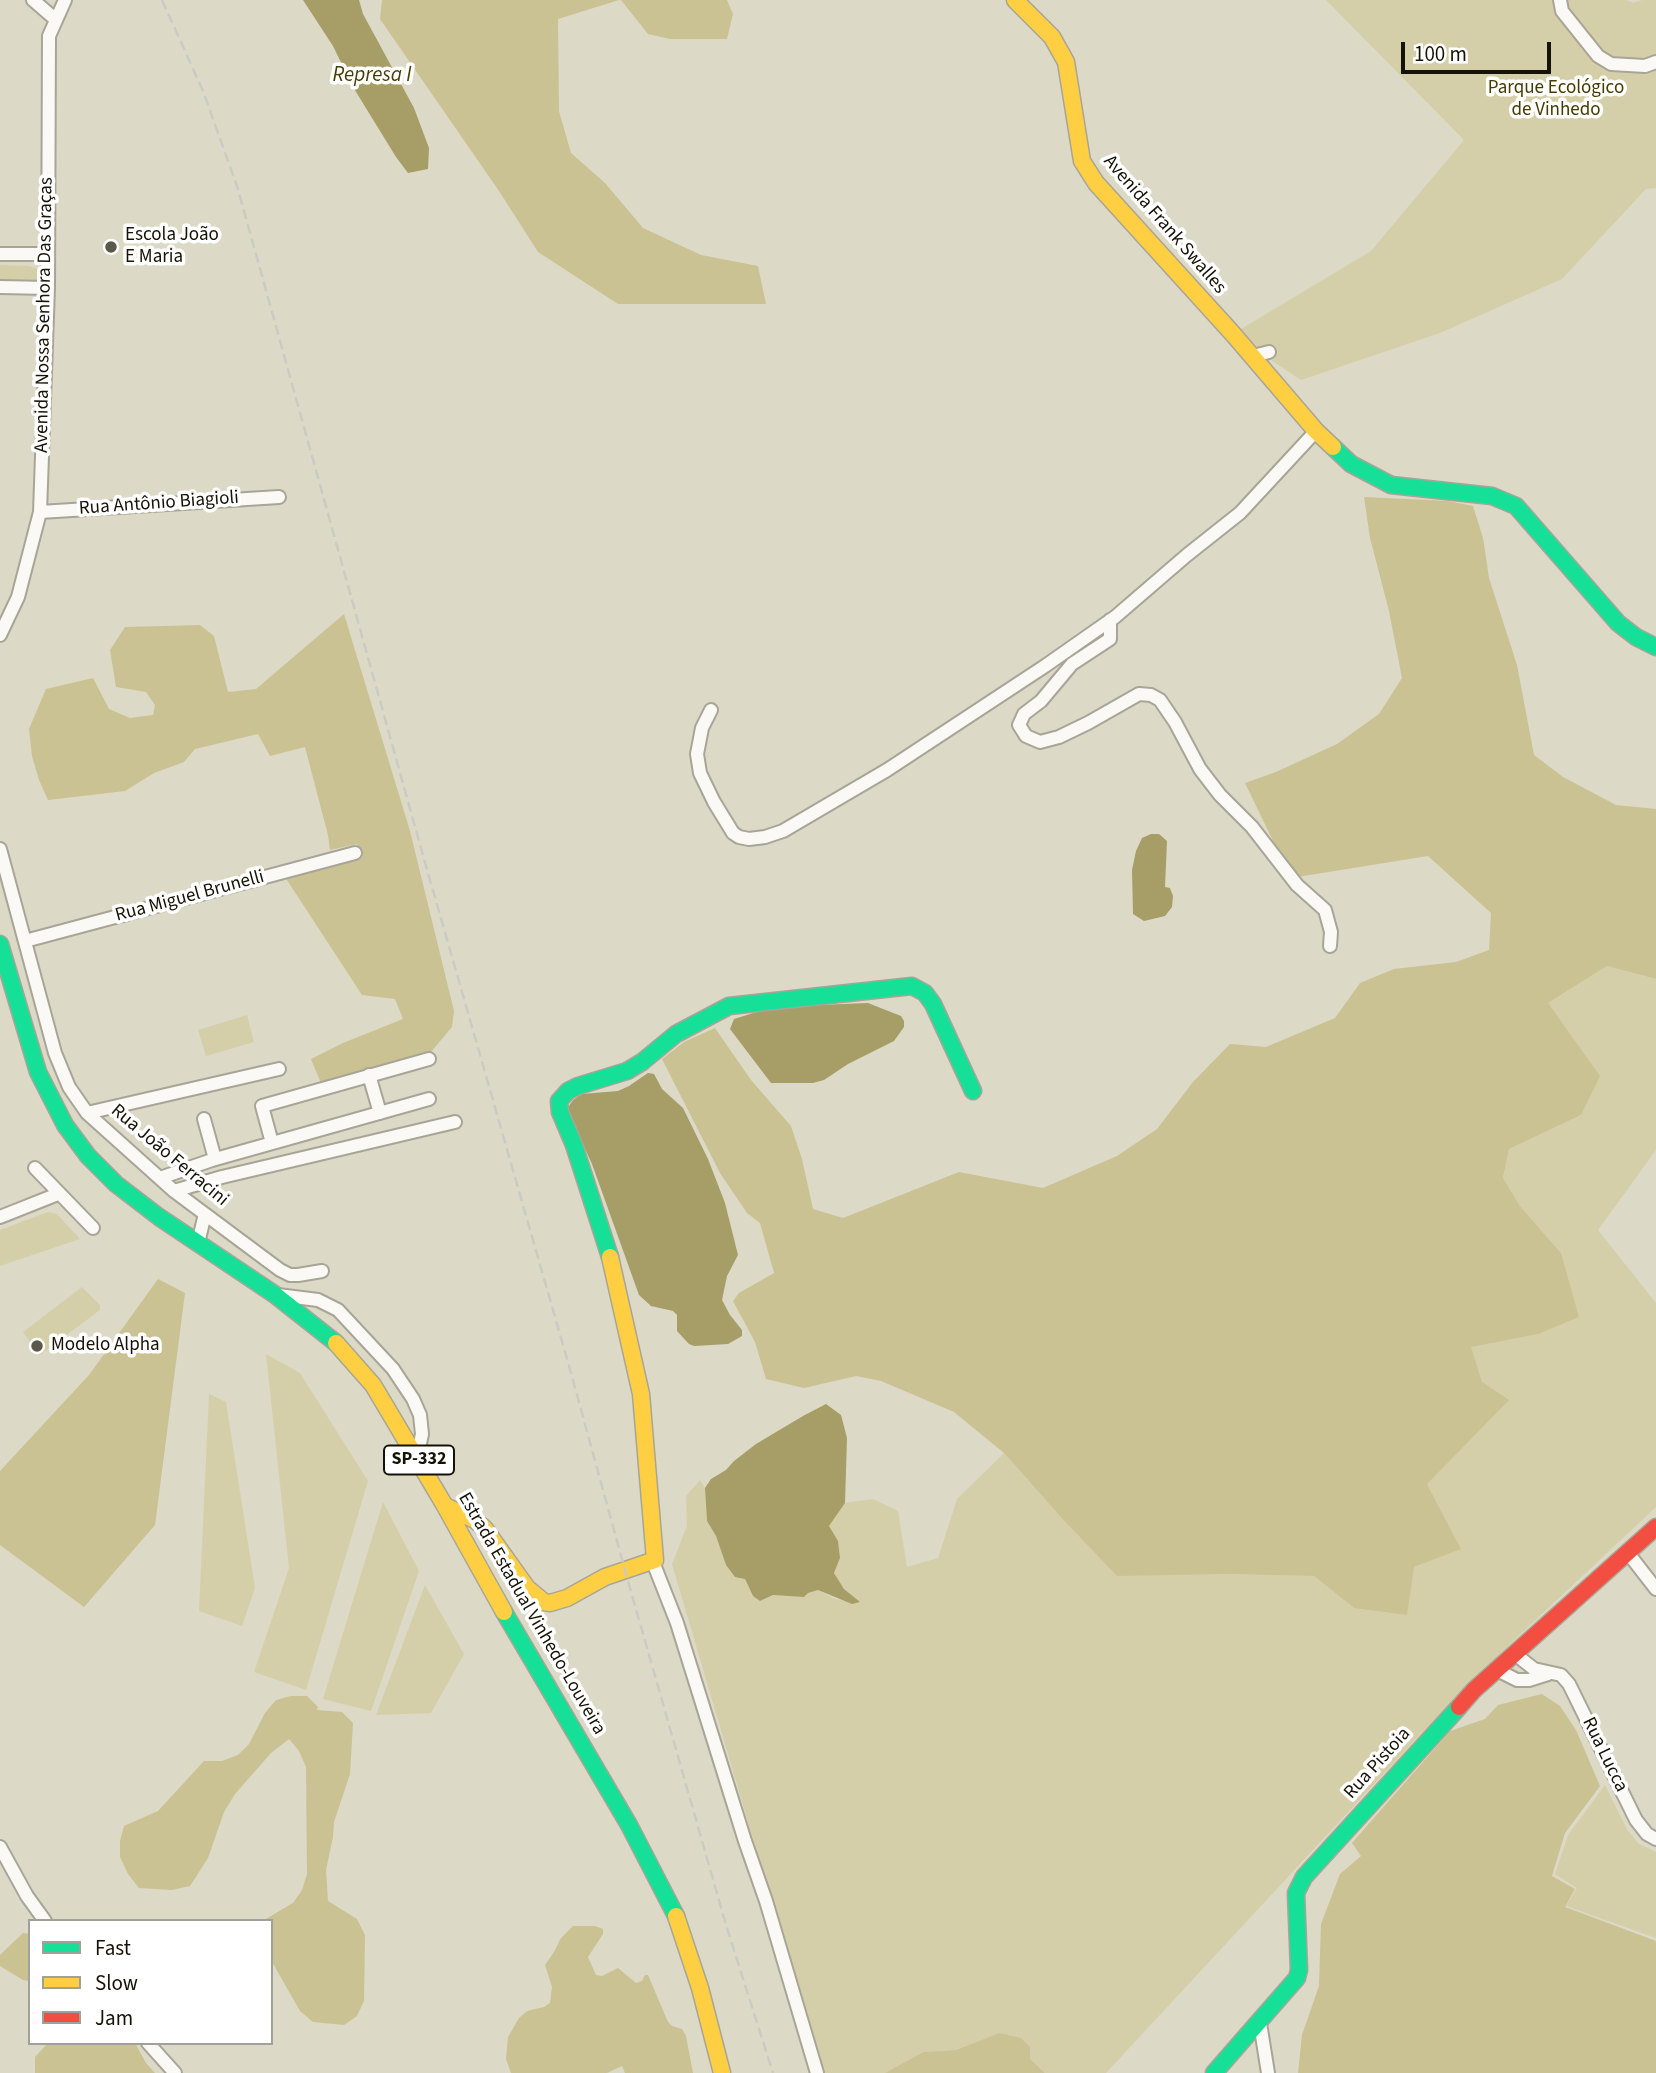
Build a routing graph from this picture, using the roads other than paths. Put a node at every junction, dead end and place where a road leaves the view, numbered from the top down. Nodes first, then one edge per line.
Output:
1 (33, 0) edge
2 (65, 0) edge
3 (1015, 0) edge
4 (1560, 0) edge
5 (55, 19) junction
6 (1656, 62) edge
7 (0, 254) edge
8 (47, 254) junction
9 (0, 287) edge
10 (48, 288) junction
11 (1316, 431) junction
12 (279, 497) dead end
13 (40, 512) junction
14 (1110, 620) junction
15 (0, 635) edge
16 (1656, 647) edge
17 (711, 710) dead end
18 (0, 849) edge
19 (355, 853) dead end
20 (25, 941) junction
21 (0, 944) edge
22 (1330, 946) dead end
23 (429, 1059) dead end
24 (279, 1069) dead end
25 (369, 1075) junction
26 (973, 1091) dead end
27 (429, 1099) dead end
28 (87, 1113) junction
29 (380, 1113) junction
30 (204, 1119) dead end
31 (455, 1122) dead end
32 (272, 1143) junction
33 (215, 1159) junction
34 (35, 1168) dead end
35 (160, 1178) junction
36 (174, 1191) junction
37 (58, 1194) junction
38 (205, 1214) junction
39 (0, 1217) edge
40 (93, 1228) dead end
41 (198, 1243) junction
42 (322, 1271) dead end
43 (274, 1294) junction
44 (417, 1458) junction
45 (445, 1506) junction
46 (1656, 1527) edge
47 (1628, 1553) junction
48 (653, 1562) junction
49 (1656, 1589) edge
50 (1515, 1654) junction
51 (1497, 1670) junction
52 (1552, 1672) junction
53 (1656, 1839) edge
54 (0, 1847) edge
55 (43, 1919) edge
56 (1260, 2023) junction
57 (150, 2045) edge
58 (175, 2073) edge
59 (722, 2073) edge
60 (817, 2073) edge
61 (1214, 2073) edge
62 (1268, 2073) edge

1 - 5 street
2 - 5 street, Avenida Nossa Senhora Das Graças
3 - 11 street, Avenida Frank Swalles
4 - 6 street
5 - 8 street, Avenida Nossa Senhora Das Graças
7 - 8 street
8 - 10 street, Avenida Nossa Senhora Das Graças
9 - 10 street
10 - 13 street, Avenida Nossa Senhora Das Graças
11 - 14 street
11 - 16 street, Avenida Frank Swalles
12 - 13 street, Rua Antônio Biagioli
13 - 15 street, Avenida Nossa Senhora Das Graças
14 - 17 street
14 - 22 street
18 - 20 street, Rua João Ferracini
19 - 20 street, Rua Miguel Brunelli
20 - 28 street, Rua João Ferracini
21 - 41 street, Estrada Estadual Vinhedo-Louveira / SP-332
23 - 25 street
24 - 28 street
25 - 29 street
25 - 32 street
26 - 48 street
27 - 29 street
28 - 35 street, Rua João Ferracini
29 - 32 street
30 - 33 street
31 - 36 street
32 - 33 street
33 - 35 street
34 - 37 street
35 - 36 street, Rua João Ferracini
36 - 38 street, Rua João Ferracini
37 - 39 street
37 - 40 street
38 - 41 street
38 - 42 street, Rua João Ferracini
41 - 43 street, Estrada Estadual Vinhedo-Louveira / SP-332
43 - 44 street, Estrada Estadual Vinhedo-Louveira / SP-332
43 - 44 street
44 - 45 street, Estrada Estadual Vinhedo-Louveira / SP-332
45 - 48 street
45 - 59 street, Estrada Estadual Vinhedo-Louveira / SP-332
46 - 47 street, Rua Pistoia
47 - 49 street
47 - 50 street, Rua Pistoia
48 - 60 street
50 - 51 street, Rua Pistoia
50 - 52 street, Rua Lucca
51 - 52 street
51 - 56 street, Rua Pistoia
52 - 53 street, Rua Lucca
54 - 55 street
56 - 61 street, Rua Pistoia
56 - 62 street
57 - 58 street

